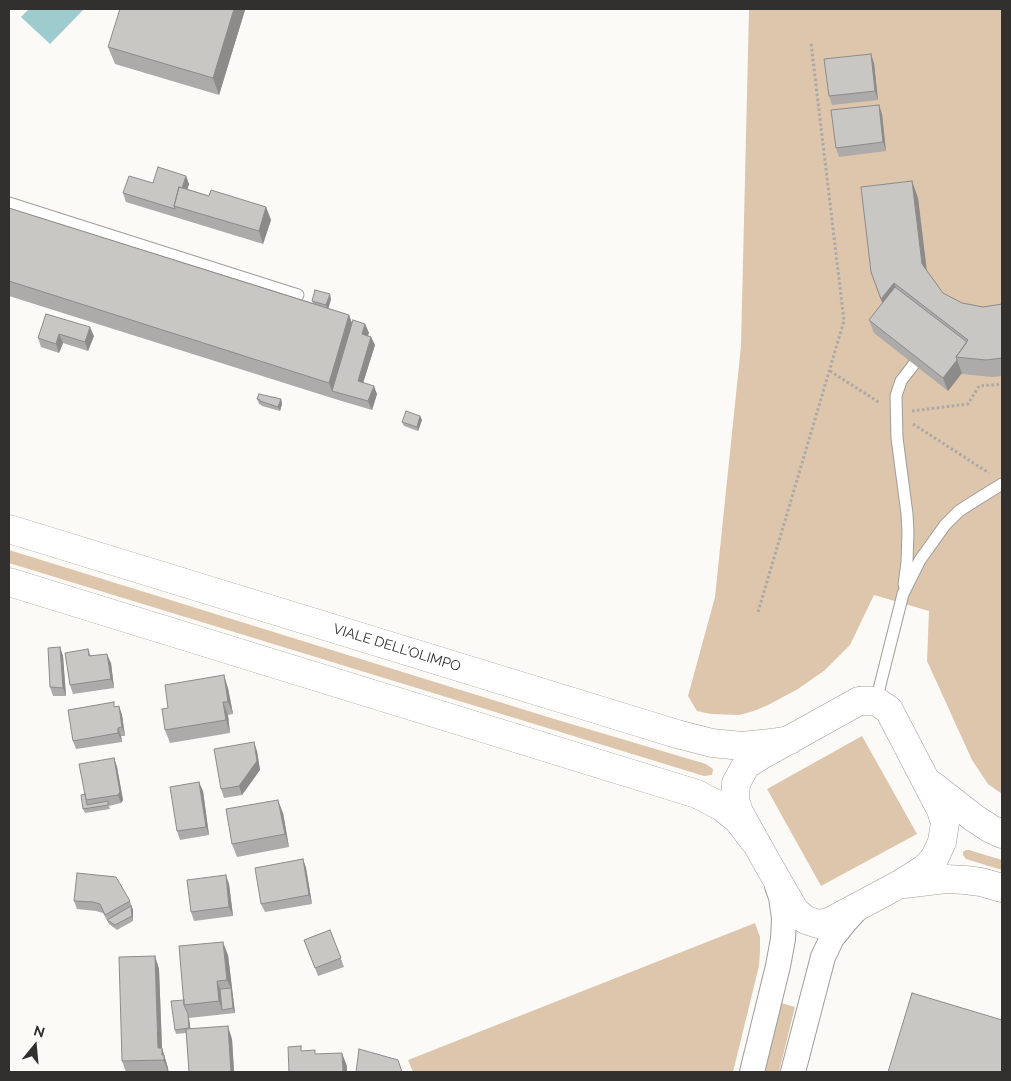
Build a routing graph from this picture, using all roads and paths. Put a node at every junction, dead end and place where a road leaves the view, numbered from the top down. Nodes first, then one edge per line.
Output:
1 (811, 43) dead end
2 (9, 204) edge
3 (298, 295) dead end
4 (914, 364) edge
5 (830, 371) junction
6 (1002, 384) edge
7 (896, 413) junction
8 (998, 480) edge
9 (9, 529) edge
10 (9, 582) edge
11 (903, 594) junction
12 (758, 612) dead end
13 (876, 701) junction
14 (790, 740) junction
15 (926, 780) junction
16 (1002, 834) edge
17 (754, 841) junction
18 (773, 873) junction
19 (900, 884) junction
20 (1002, 888) edge
21 (862, 904) junction
22 (752, 1072) edge
23 (793, 1072) edge

1 - 5 path
2 - 3 lane
4 - 7 lane
5 - 7 path
5 - 12 path
6 - 7 path
7 - 8 path
7 - 11 lane
8 - 11 lane
9 - 14 street, VIALE DELL'OLIMPO
10 - 17 street
11 - 13 lane
13 - 14 street
13 - 15 street
14 - 17 street
15 - 16 street
15 - 19 street
17 - 18 street
18 - 21 street
18 - 22 street
19 - 20 street
19 - 21 street
21 - 23 street

